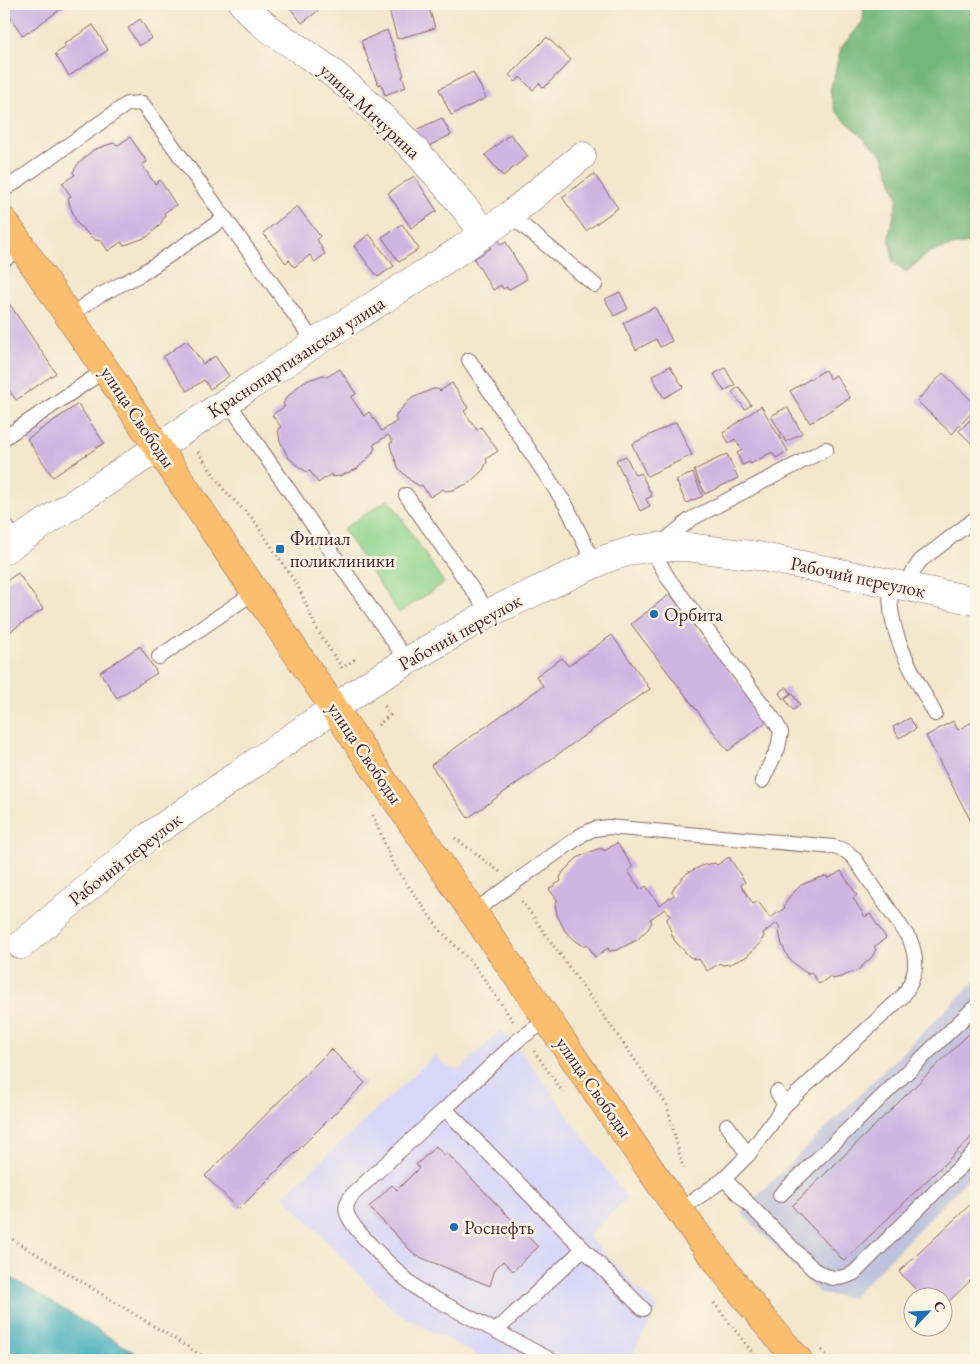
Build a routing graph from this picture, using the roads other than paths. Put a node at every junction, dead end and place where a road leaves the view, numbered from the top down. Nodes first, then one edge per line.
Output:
1 (243, 4) edge
2 (582, 156) dead end
3 (4, 190) edge
4 (510, 215) junction
5 (224, 218) junction
6 (4, 221) edge
7 (484, 233) junction
8 (13, 253) edge
9 (595, 285) dead end
10 (69, 316) junction
11 (315, 343) junction
12 (469, 360) dead end
13 (105, 370) junction
14 (228, 402) junction
15 (4, 438) edge
16 (159, 449) junction
17 (826, 449) dead end
18 (406, 495) dead end
19 (976, 518) edge
20 (8, 538) edge
21 (657, 547) junction
22 (594, 564) junction
23 (900, 586) junction
24 (256, 591) junction
25 (976, 601) edge
26 (489, 613) junction
27 (159, 657) dead end
28 (406, 661) junction
29 (334, 708) junction
30 (935, 714) dead end
31 (762, 781) dead end
32 (473, 912) junction
33 (20, 945) dead end
34 (976, 1006) edge
35 (547, 1020) junction
36 (777, 1092) dead end
37 (785, 1105) junction
38 (445, 1109) junction
39 (727, 1125) dead end
40 (976, 1150) edge
41 (748, 1155) junction
42 (724, 1179) junction
43 (780, 1194) dead end
44 (691, 1202) junction
45 (583, 1248) junction
46 (643, 1309) dead end
47 (496, 1331) junction
48 (809, 1354) edge
49 (551, 1360) edge

1 - 7 street, улица Мичурина
2 - 4 street, Краснопартизанская улица
3 - 5 lane
4 - 7 street, Краснопартизанская улица
4 - 9 lane
5 - 10 lane
5 - 11 lane
6 - 8 main road, улица Свободы
7 - 11 street, Краснопартизанская улица
8 - 10 main road, улица Свободы
10 - 13 main road, улица Свободы
11 - 14 street, Краснопартизанская улица
12 - 22 lane
13 - 15 lane
13 - 16 main road, улица Свободы
14 - 16 street, Краснопартизанская улица
14 - 28 lane
16 - 20 street, Краснопартизанская улица
16 - 24 main road, улица Свободы
17 - 21 lane
18 - 26 lane
19 - 23 lane
21 - 22 street, Рабочий переулок
21 - 23 street, Рабочий переулок
21 - 31 lane
22 - 26 street, Рабочий переулок
23 - 25 street, Рабочий переулок
23 - 30 lane
24 - 27 lane
24 - 29 main road, улица Свободы
26 - 28 street, Рабочий переулок
28 - 29 street, Рабочий переулок
29 - 32 main road, улица Свободы
29 - 33 street, Рабочий переулок
32 - 35 main road, улица Свободы
32 - 37 lane
34 - 43 lane
35 - 38 lane
35 - 44 main road, улица Свободы
36 - 37 lane
37 - 41 lane
38 - 45 lane
38 - 47 lane
39 - 41 lane
40 - 42 lane
41 - 42 lane
42 - 44 lane
44 - 48 main road, улица Свободы
45 - 46 lane
45 - 47 lane
47 - 49 lane

